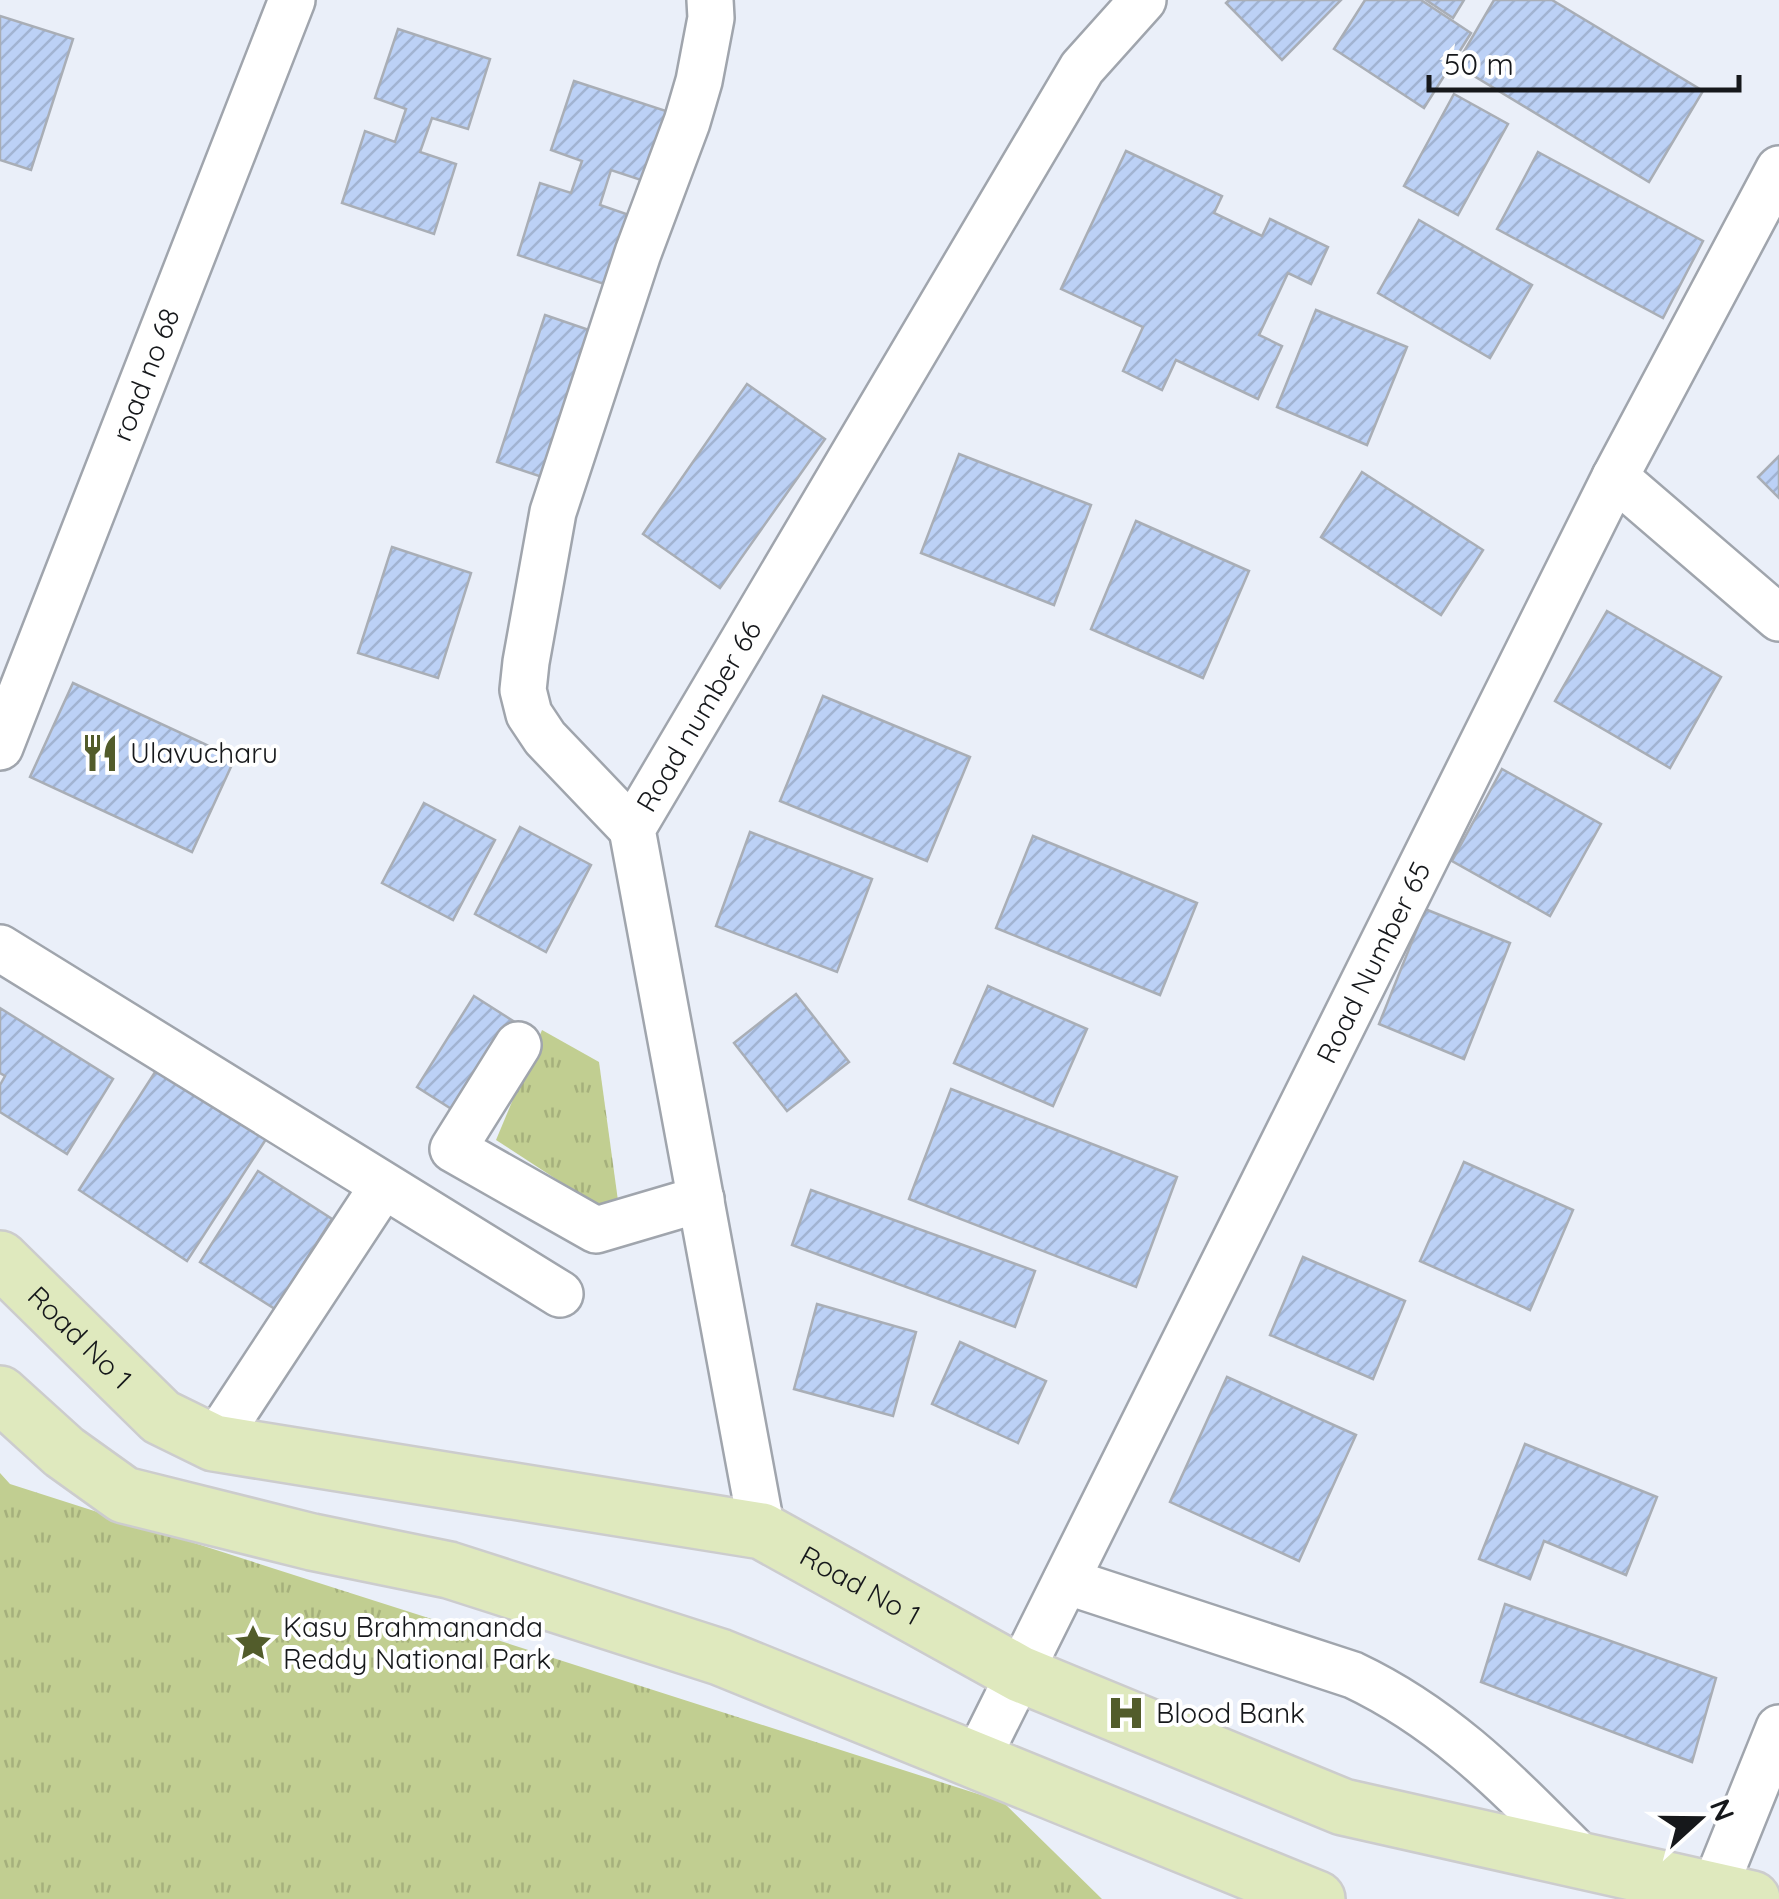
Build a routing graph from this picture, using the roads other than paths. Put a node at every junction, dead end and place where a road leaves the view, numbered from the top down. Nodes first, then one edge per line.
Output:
1 (292, 0) edge
2 (710, 0) edge
3 (1143, 0) edge
4 (1779, 169) edge
5 (1614, 477) junction
6 (1779, 618) edge
7 (0, 747) edge
8 (632, 830) junction
9 (0, 948) edge
10 (518, 1045) dead end
11 (383, 1186) junction
12 (701, 1200) junction
13 (0, 1259) edge
14 (560, 1294) dead end
15 (0, 1394) edge
16 (214, 1443) junction
17 (762, 1531) junction
18 (1066, 1581) junction
19 (1020, 1674) junction
20 (1779, 1728) edge
21 (976, 1761) junction
22 (1583, 1860) junction
23 (1733, 1894) edge
24 (1316, 1899) edge

1 - 7 street, road no 68
2 - 8 street
3 - 8 street, Road number 66
4 - 5 street, Road Number 65
5 - 6 street
5 - 18 street, Road Number 65
8 - 12 street, Road number 66
9 - 11 street
10 - 12 street
11 - 14 street
11 - 16 street
12 - 17 street, Road number 66
13 - 16 main road, Road No 1
15 - 21 main road
16 - 17 main road, Road No 1
17 - 19 main road, Road No 1
18 - 19 street, Road Number 65
18 - 22 street
19 - 21 street, Road Number 65
19 - 22 main road, Road No 1
20 - 23 street
21 - 24 main road
22 - 23 main road, Road No 1

